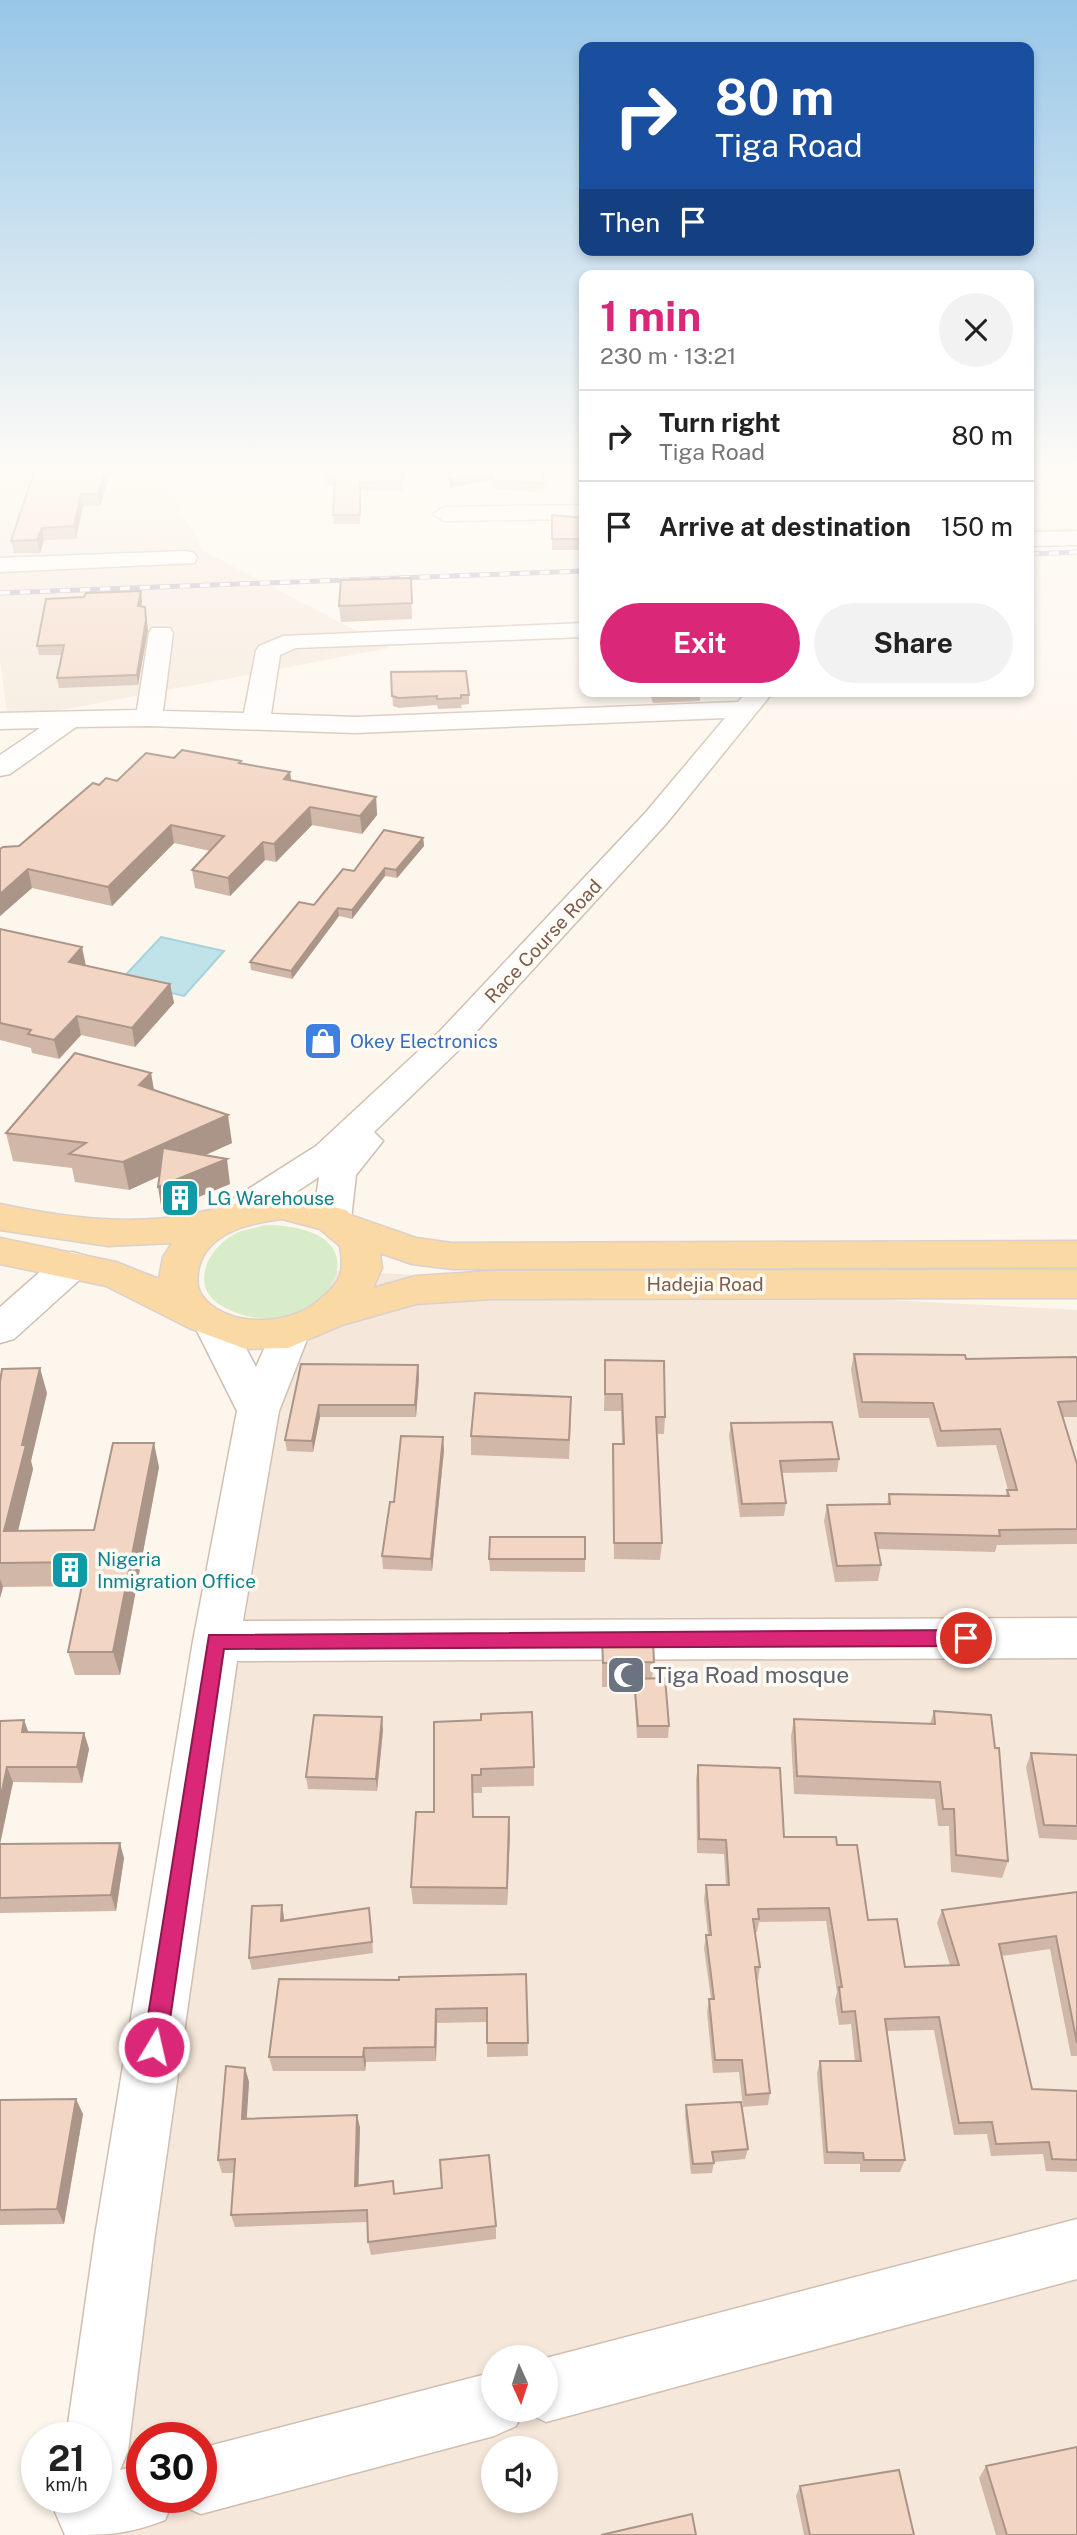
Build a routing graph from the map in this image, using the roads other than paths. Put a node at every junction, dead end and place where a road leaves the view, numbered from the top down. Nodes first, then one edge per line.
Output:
1 (579, 630) edge
2 (160, 633) dead end
3 (777, 697) edge
4 (754, 700) edge
5 (149, 718) junction
6 (69, 720) junction
7 (0, 721) edge
8 (256, 723) junction
9 (0, 768) edge
10 (0, 1217) edge
11 (228, 1218) junction
12 (339, 1223) junction
13 (0, 1251) edge
14 (1077, 1254) edge
15 (72, 1265) junction
16 (1077, 1284) edge
17 (337, 1312) junction
18 (205, 1320) junction
19 (0, 1329) edge
20 (290, 1332) junction
21 (258, 1411) junction
22 (1077, 1638) edge
23 (216, 1641) junction
24 (1077, 2249) edge
25 (558, 2387) edge
26 (481, 2407) edge
27 (108, 2422) edge
28 (217, 2478) edge

1 - 8 street
2 - 5 street
3 - 12 street, Race Course Road
4 - 8 street
4 - 11 street, Race Course Road
5 - 6 street
5 - 8 street
6 - 7 street
6 - 9 street
10 - 11 main road
11 - 12 main road
11 - 18 main road
12 - 14 main road, Hadejia Road
12 - 17 main road
13 - 15 main road
15 - 18 main road
15 - 19 street
16 - 17 main road, Hadejia Road
17 - 20 main road
18 - 20 main road
18 - 21 street
20 - 21 street
21 - 23 street
22 - 23 street
23 - 27 street
24 - 25 street
26 - 28 street

